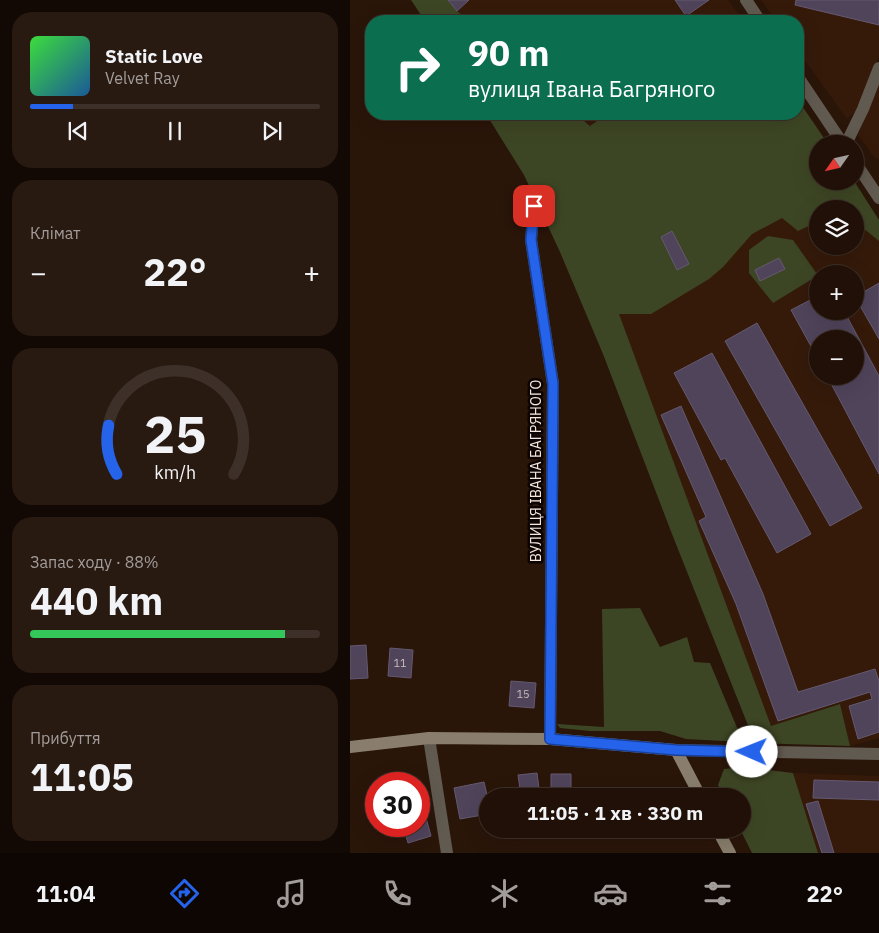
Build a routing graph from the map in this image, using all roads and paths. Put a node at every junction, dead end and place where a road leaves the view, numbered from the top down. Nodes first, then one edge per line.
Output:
1 (746, 0) edge
2 (756, 15) edge
3 (879, 68) edge
4 (804, 86) edge
5 (838, 135) edge
6 (849, 135) edge
7 (864, 176) edge
8 (879, 198) edge
9 (534, 206) dead end
10 (429, 738) junction
11 (550, 739) junction
12 (350, 747) edge
13 (676, 750) junction
14 (879, 754) edge
15 (696, 788) edge
16 (722, 838) edge
17 (447, 853) edge
18 (730, 853) edge

1 - 2 street
3 - 6 street
4 - 5 street
7 - 8 street
9 - 11 street, ВУЛИЦЯ ІВАНА БАГРЯНОГО
10 - 11 street
10 - 12 street
10 - 17 street
11 - 13 street
13 - 14 street
13 - 15 street
16 - 18 street

